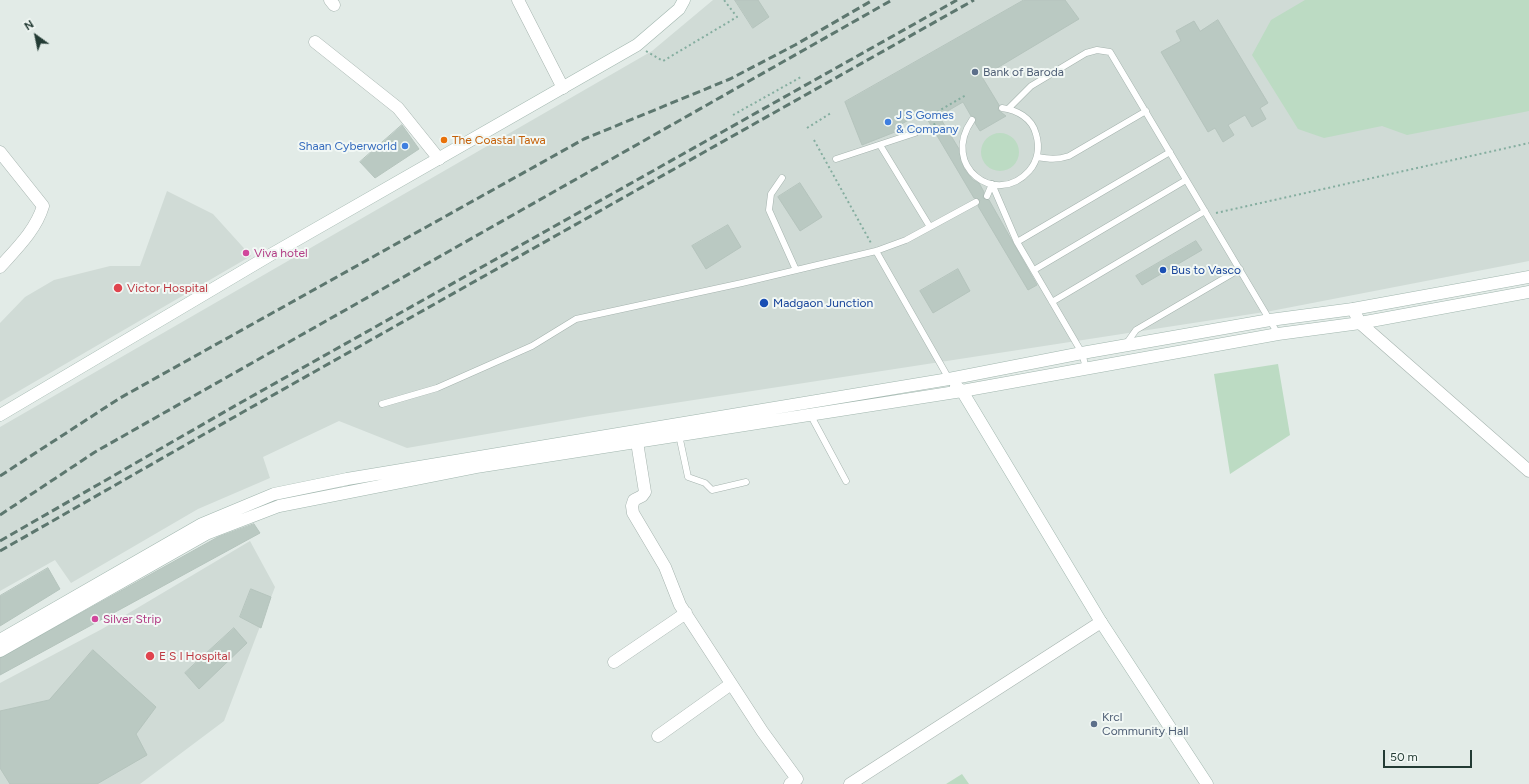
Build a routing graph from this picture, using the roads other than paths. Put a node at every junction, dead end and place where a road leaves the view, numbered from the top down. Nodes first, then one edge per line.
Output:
1 (518, 0) edge
2 (684, 0) edge
3 (315, 42) dead end
4 (563, 88) junction
5 (1146, 111) junction
6 (972, 120) dead end
7 (915, 133) dead end
8 (880, 145) junction
9 (0, 152) edge
10 (1170, 152) junction
11 (1037, 157) junction
12 (439, 159) junction
13 (836, 160) dead end
14 (782, 178) dead end
15 (1186, 180) junction
16 (992, 184) junction
17 (986, 196) dead end
18 (976, 202) dead end
19 (1206, 213) junction
20 (930, 227) junction
21 (1017, 242) junction
22 (876, 251) junction
23 (0, 268) edge
24 (1240, 269) junction
25 (796, 270) junction
26 (1034, 270) junction
27 (1529, 277) edge
28 (1529, 292) edge
29 (1052, 302) junction
30 (1353, 309) junction
31 (1270, 320) junction
32 (1360, 323) junction
33 (1278, 334) junction
34 (1125, 345) junction
35 (1082, 353) junction
36 (1086, 368) junction
37 (949, 378) junction
38 (895, 387) junction
39 (962, 391) junction
40 (898, 401) junction
41 (382, 404) dead end
42 (810, 414) junction
43 (0, 415) edge
44 (679, 435) junction
45 (637, 442) junction
46 (1529, 471) edge
47 (846, 481) dead end
48 (746, 482) dead end
49 (686, 613) junction
50 (1101, 622) junction
51 (0, 640) edge
52 (0, 651) edge
53 (614, 662) dead end
54 (731, 684) junction
55 (658, 736) dead end
56 (796, 782) edge
57 (850, 784) edge
58 (1208, 784) edge

1 - 4 main road
2 - 4 main road
3 - 12 main road
4 - 12 main road
5 - 10 lane
5 - 11 lane
5 - 11 lane
6 - 16 lane
7 - 8 lane
8 - 13 lane
8 - 20 lane
9 - 23 main road
10 - 15 lane
10 - 21 lane
11 - 16 lane
12 - 43 main road
14 - 25 lane
15 - 19 lane
15 - 26 lane
16 - 17 lane
16 - 21 lane
18 - 20 lane
19 - 24 lane
19 - 29 lane
20 - 22 lane
21 - 26 lane
22 - 25 lane
22 - 37 lane
24 - 31 lane
24 - 34 lane
25 - 41 lane
26 - 29 lane
27 - 30 main road
28 - 32 main road
29 - 35 lane
30 - 31 main road
30 - 32 main road
31 - 33 lane
31 - 34 main road
32 - 33 main road
32 - 46 main road
33 - 36 main road
34 - 35 main road
35 - 36 lane
35 - 37 main road
36 - 39 main road
37 - 38 main road
37 - 39 main road
38 - 40 main road
38 - 51 main road
39 - 40 main road
39 - 50 main road
40 - 42 main road
42 - 44 main road
42 - 47 lane
44 - 45 main road
44 - 48 lane
45 - 49 main road
45 - 52 main road
49 - 53 main road
49 - 54 main road
50 - 57 main road
50 - 58 main road
54 - 55 main road
54 - 56 main road

